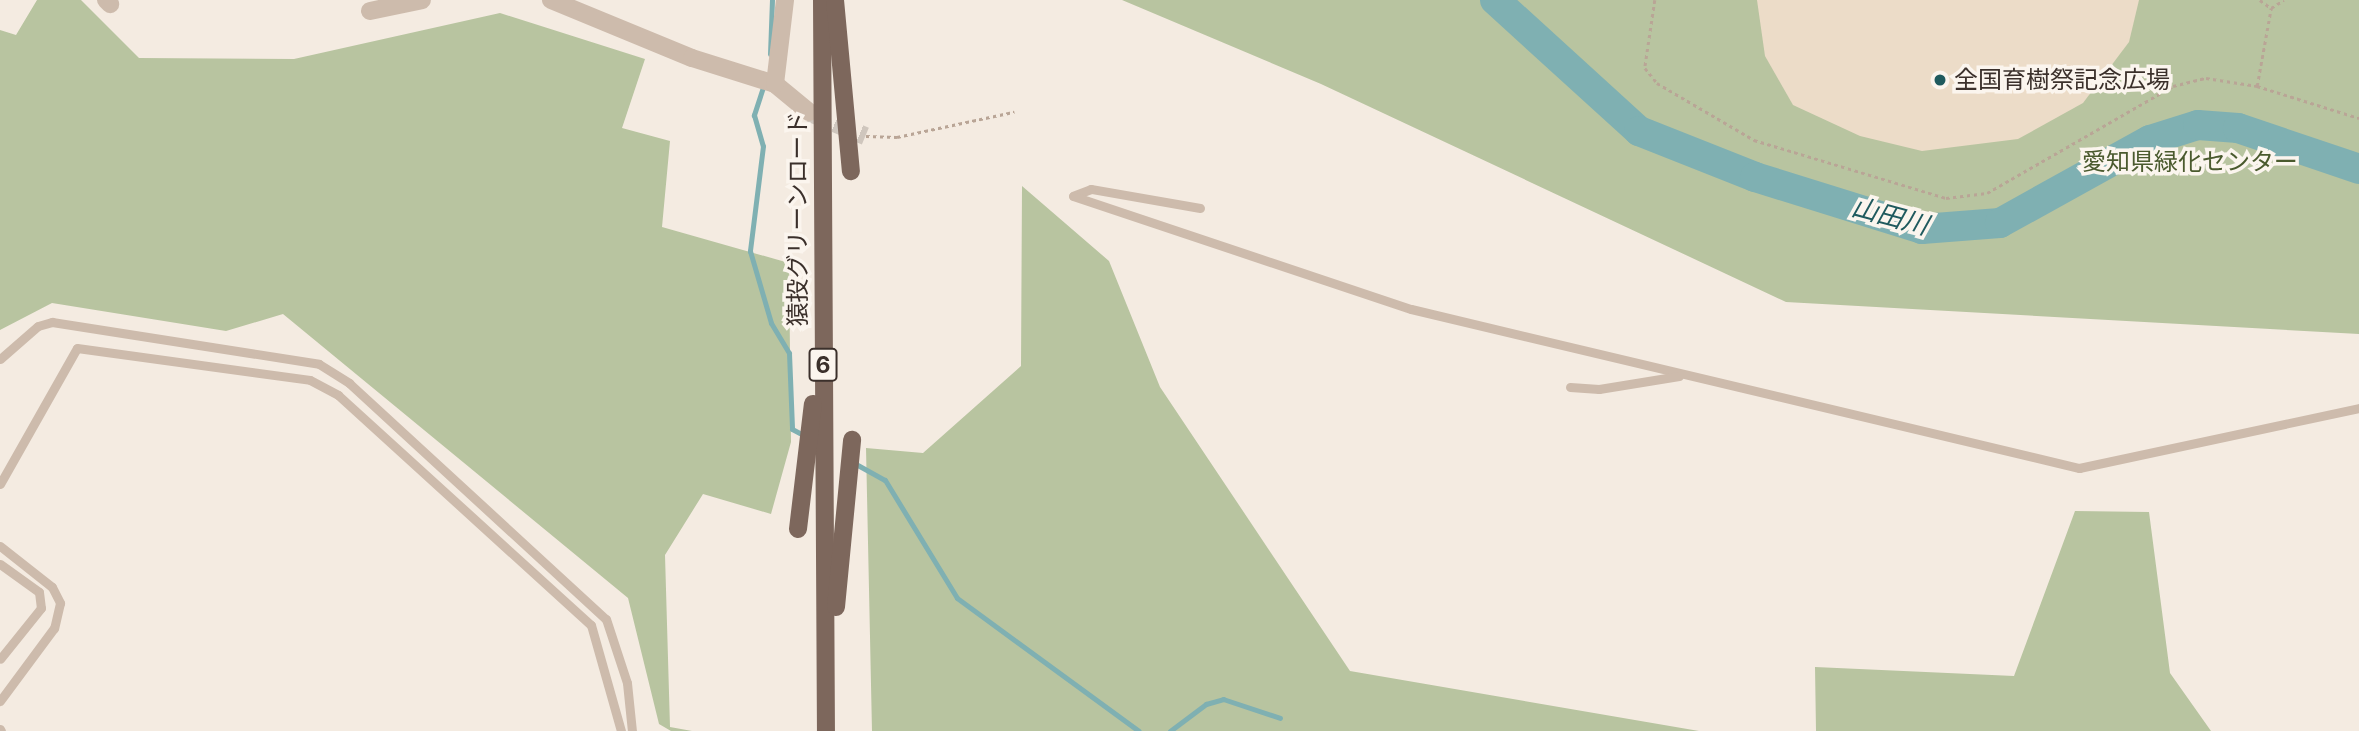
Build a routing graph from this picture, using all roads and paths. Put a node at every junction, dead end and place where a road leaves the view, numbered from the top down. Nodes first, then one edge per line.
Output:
1 (422, 0) edge
2 (551, 0) edge
3 (785, 0) edge
4 (822, 0) edge
5 (835, 0) edge
6 (1655, 0) edge
7 (2260, 0) edge
8 (2284, 0) edge
9 (2271, 8) junction
10 (370, 11) dead end
11 (775, 83) junction
12 (2257, 86) junction
13 (810, 112) tunnel mouth
14 (1014, 112) dead end
15 (2359, 118) edge
16 (865, 136) tunnel mouth
17 (821, 166) junction
18 (850, 171) dead end
19 (1200, 208) dead end
20 (0, 359) edge
21 (1679, 376) junction
22 (1570, 387) dead end
23 (2359, 408) edge
24 (852, 440) dead end
25 (0, 484) edge
26 (798, 529) dead end
27 (0, 546) edge
28 (0, 564) edge
29 (0, 659) edge
30 (0, 701) edge
31 (621, 731) edge
32 (632, 731) edge
33 (826, 731) edge
34 (834, 731) edge

1 - 10 street
2 - 11 street
3 - 11 street
4 - 17 main road, 猿投グリーンロード / 6
5 - 18 main road
6 - 12 path
7 - 9 path
8 - 9 path
9 - 12 path
11 - 13 street
12 - 15 path
14 - 16 path
17 - 26 main road
17 - 33 main road, 猿投グリーンロード / 6
19 - 21 lane
20 - 32 lane
21 - 22 lane
21 - 23 lane
24 - 34 main road
25 - 31 lane
27 - 30 lane
28 - 29 lane

